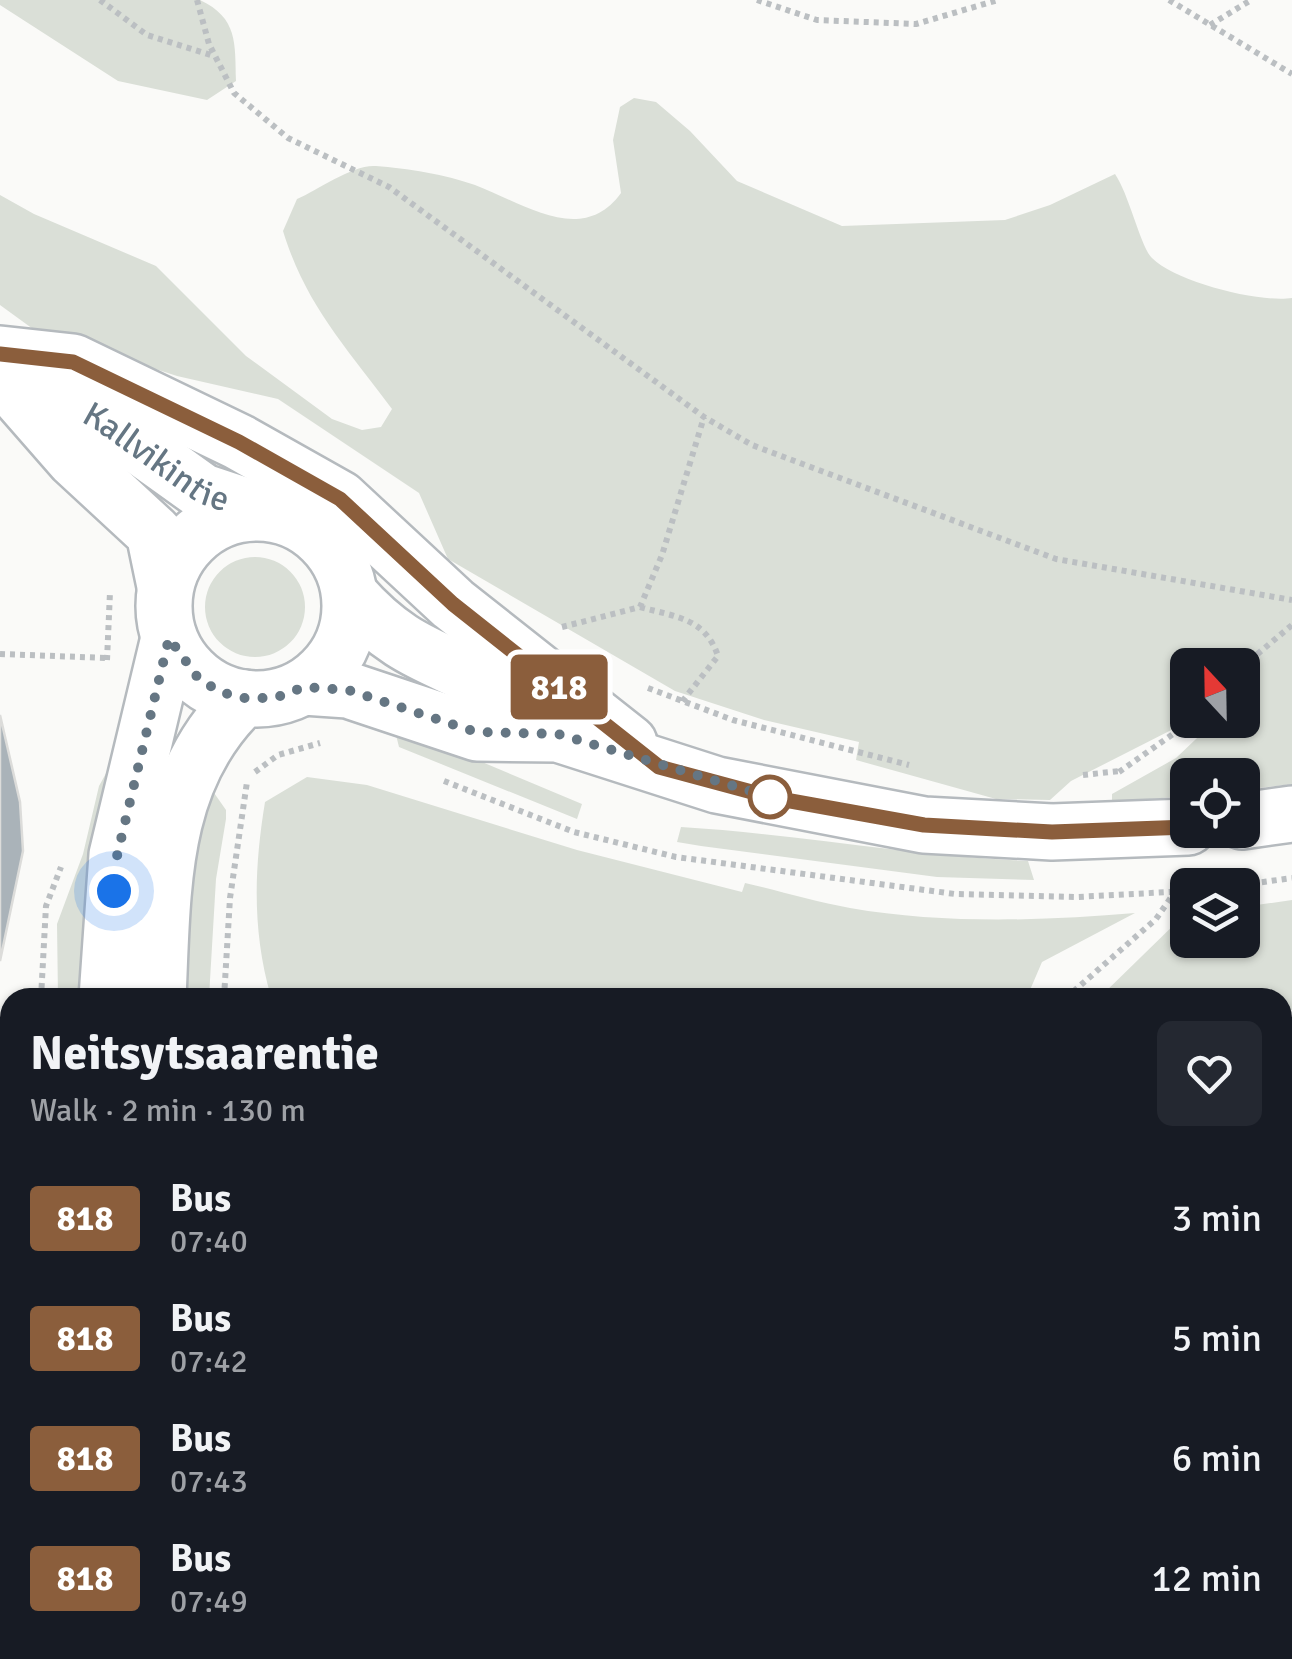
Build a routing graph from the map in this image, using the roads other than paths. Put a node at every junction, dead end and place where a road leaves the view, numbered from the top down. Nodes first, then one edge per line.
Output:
1 (0, 354) edge
2 (0, 363) edge
3 (0, 374) edge
4 (264, 512) junction
5 (350, 596) junction
6 (167, 612) junction
7 (304, 687) junction
8 (244, 698) junction
9 (558, 734) junction
10 (659, 767) junction
11 (1292, 814) edge
12 (1260, 818) edge
13 (1170, 828) edge
14 (108, 988) edge
15 (158, 988) edge

1 - 10 main road
2 - 4 main road, Kallvikintie
3 - 6 main road, Kallvikintie
4 - 5 main road
4 - 6 main road
5 - 7 main road
5 - 9 main road
6 - 8 main road
6 - 14 main road, Kallvikintie
7 - 8 main road
7 - 9 main road
8 - 15 main road
9 - 10 main road
10 - 13 main road
11 - 12 main road

